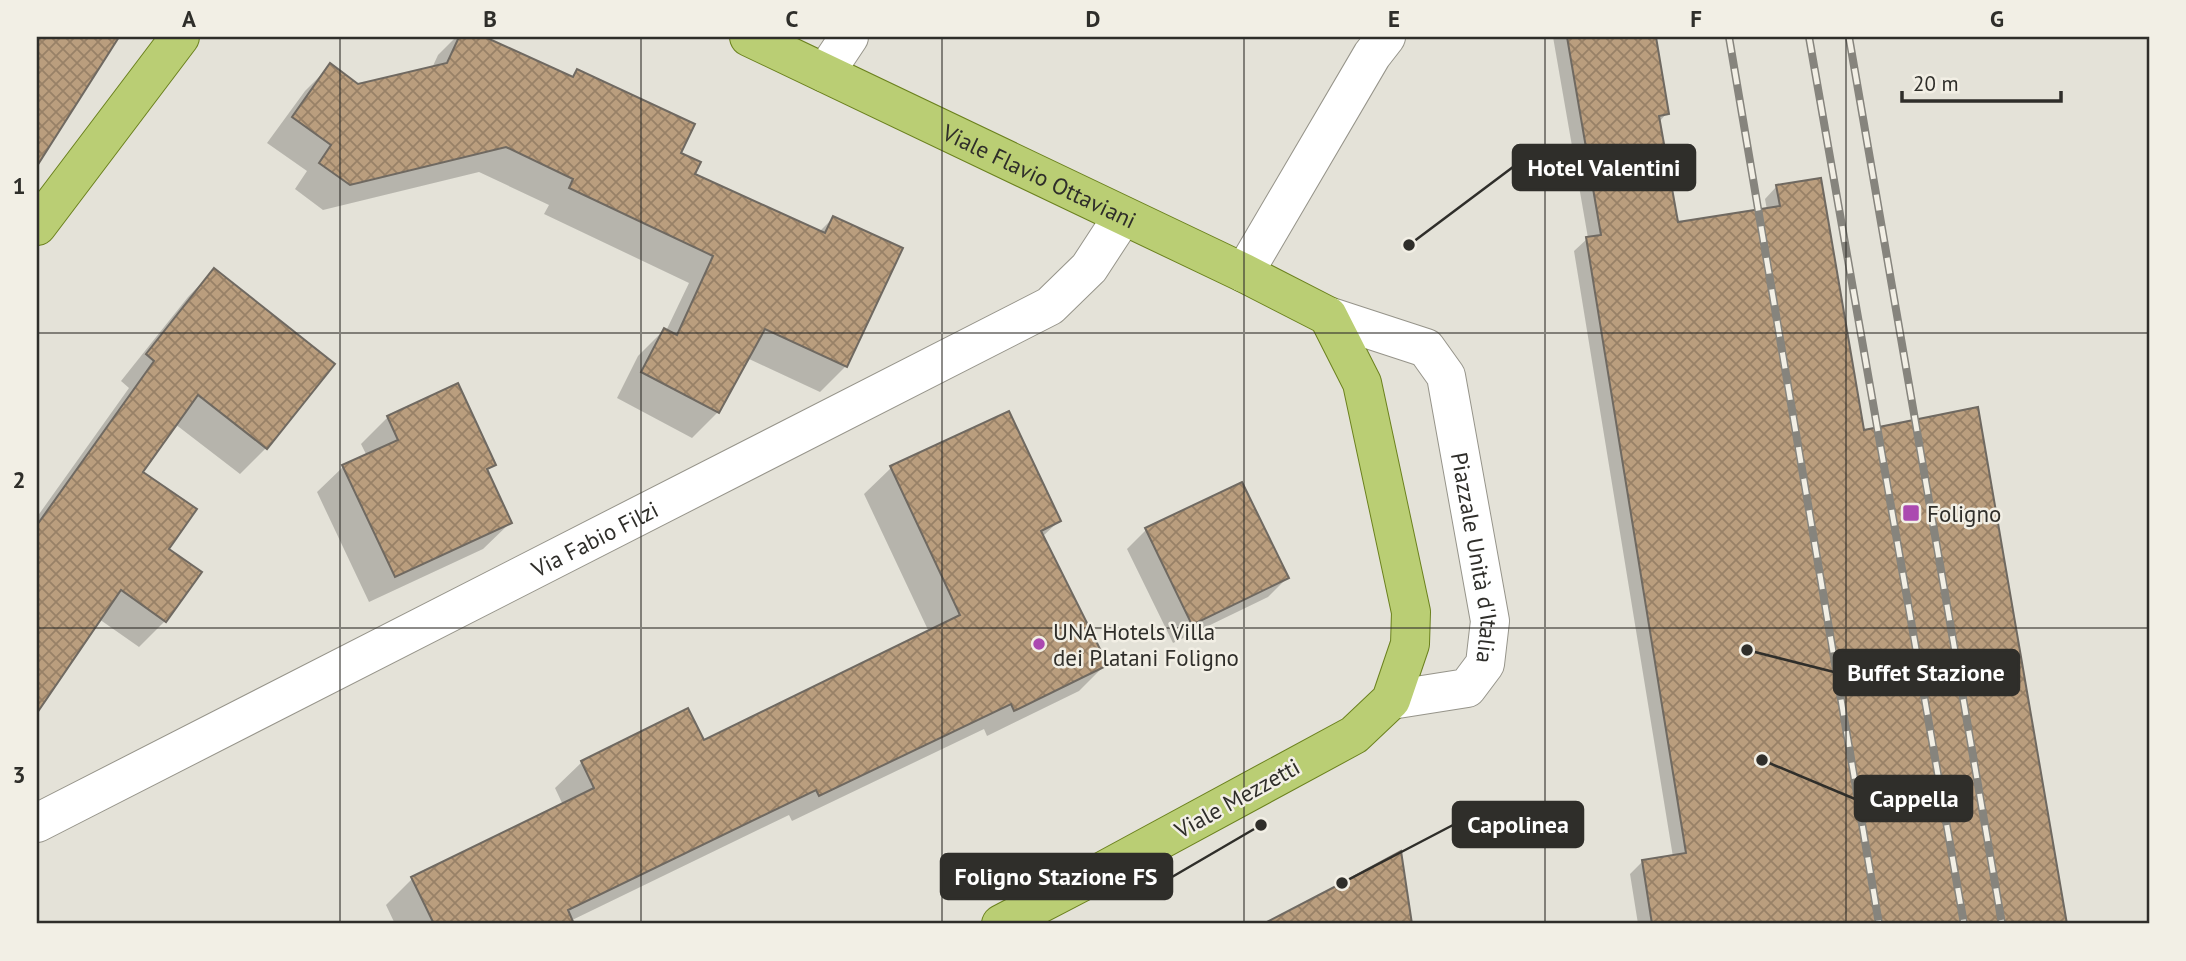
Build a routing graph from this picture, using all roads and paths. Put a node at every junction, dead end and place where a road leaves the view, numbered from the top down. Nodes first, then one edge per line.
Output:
1 (180, 37) edge
2 (749, 37) edge
3 (849, 37) edge
4 (1386, 37) edge
5 (825, 73) junction
6 (1123, 216) junction
7 (37, 226) edge
8 (1244, 273) junction
9 (1328, 316) junction
10 (1391, 700) junction
11 (37, 824) edge
12 (1001, 924) edge

1 - 7 main road
2 - 5 main road, Viale Flavio Ottaviani
3 - 5 street
4 - 8 street
5 - 6 main road, Viale Flavio Ottaviani
6 - 8 main road, Viale Flavio Ottaviani
6 - 11 street, Via Fabio Filzi
8 - 9 main road, Viale Flavio Ottaviani
9 - 10 main road
9 - 10 street, Piazzale Unità d'Italia
10 - 12 main road, Viale Mezzetti

